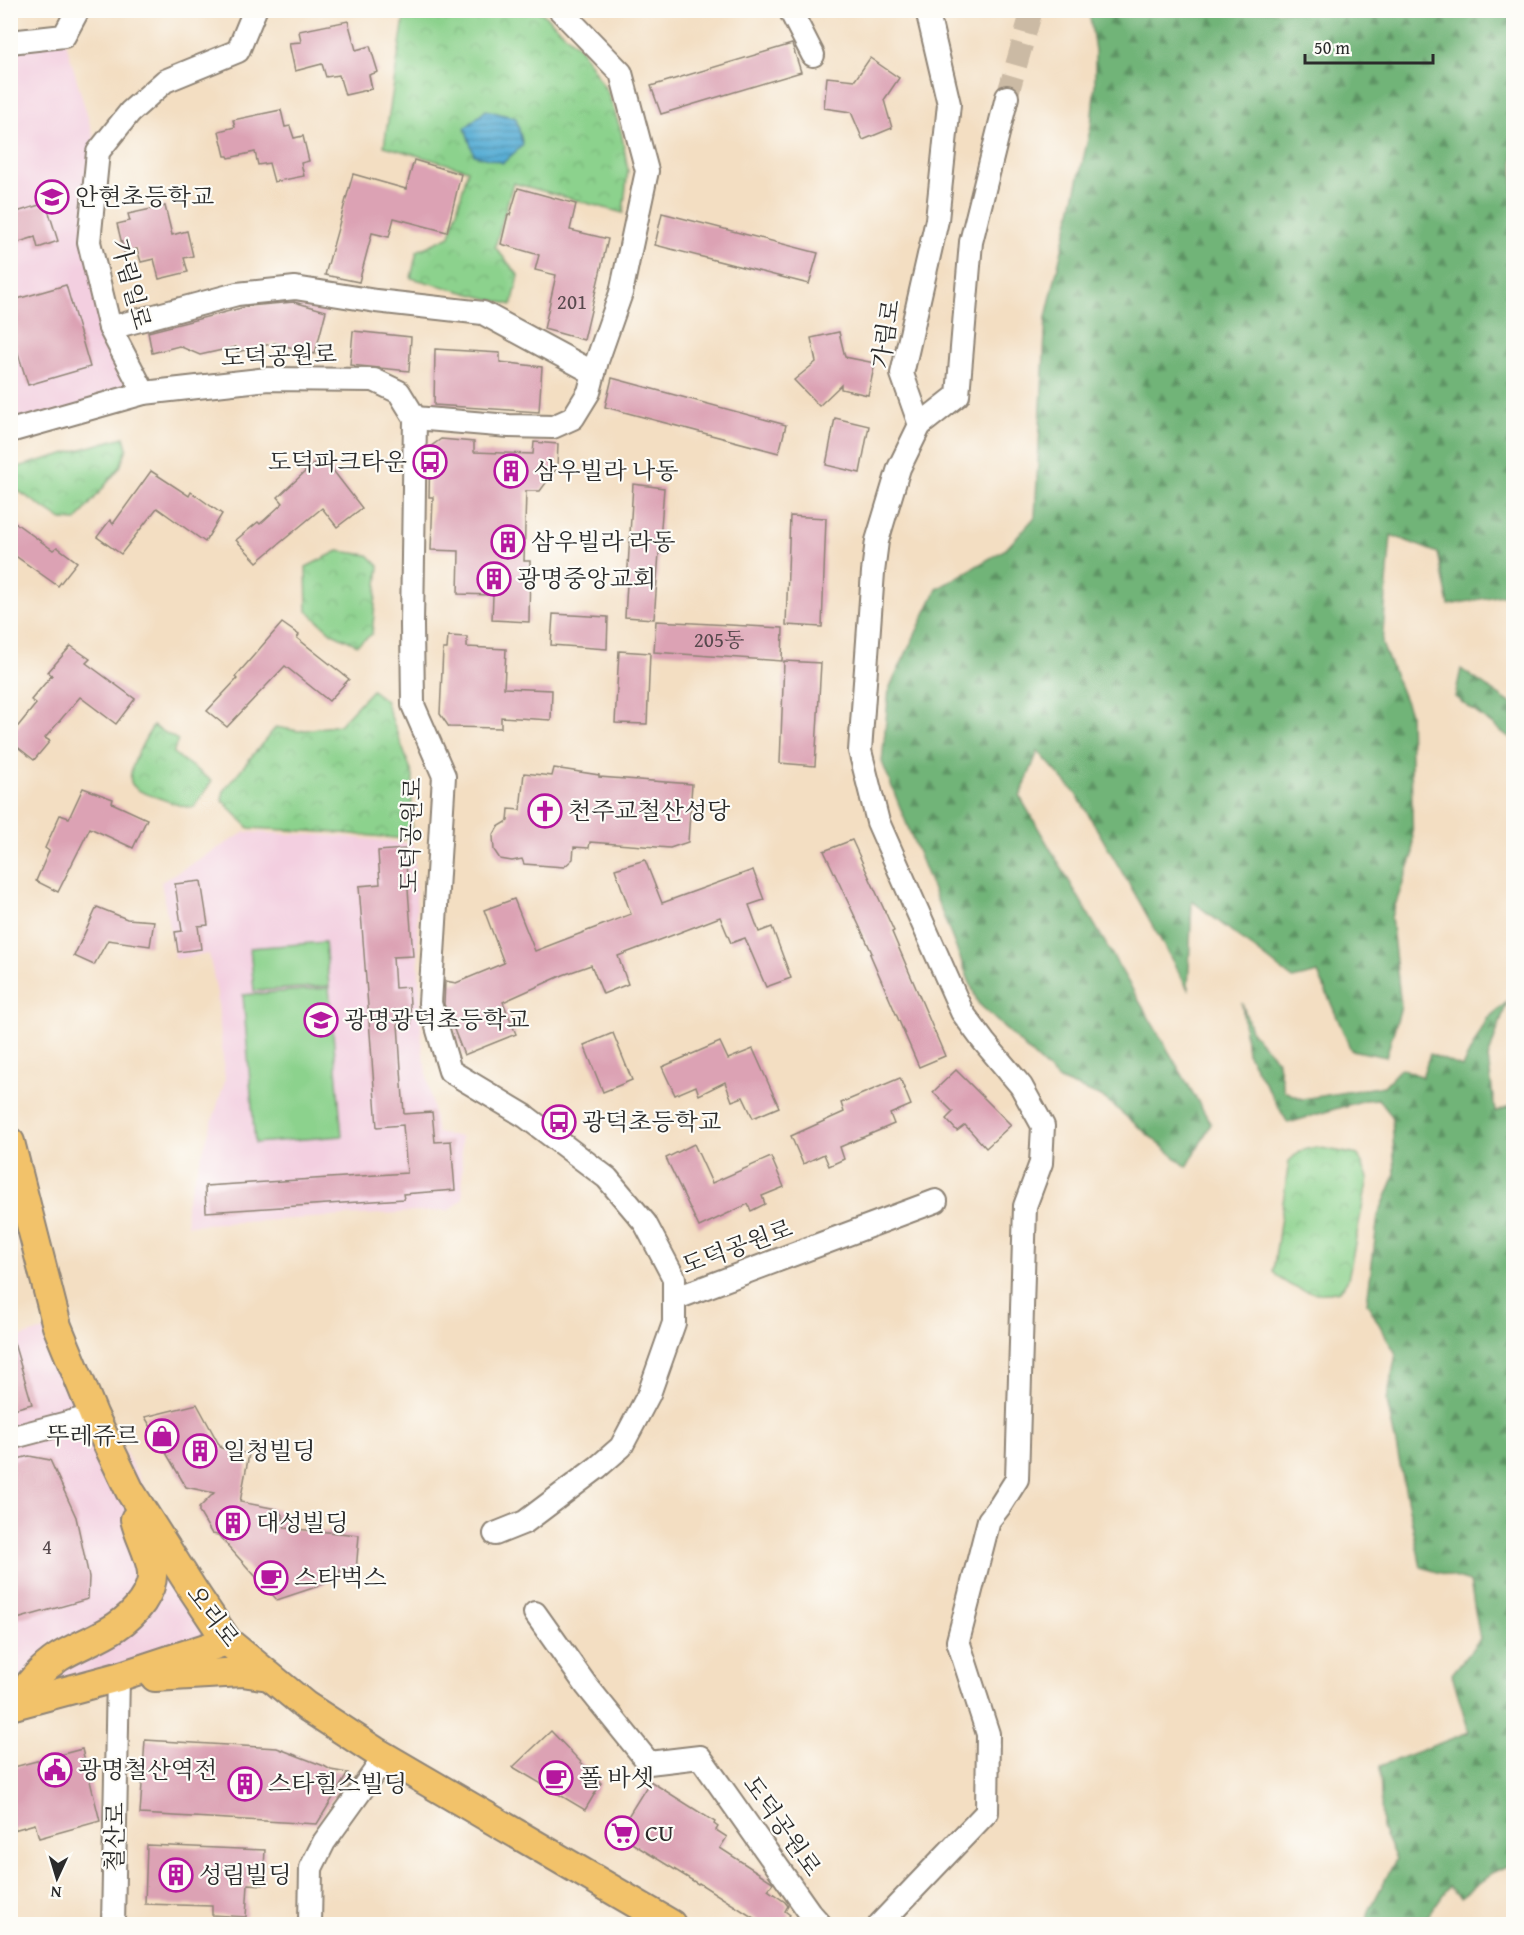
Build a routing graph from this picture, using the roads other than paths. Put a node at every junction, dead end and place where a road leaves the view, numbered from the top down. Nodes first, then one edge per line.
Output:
1 (78, 10) edge
2 (255, 10) edge
3 (560, 10) edge
4 (790, 10) edge
5 (927, 10) edge
6 (10, 42) edge
7 (813, 55) dead end
8 (1007, 97) tunnel mouth
9 (110, 328) junction
10 (594, 373) junction
11 (144, 393) junction
12 (415, 418) junction
13 (920, 425) junction
14 (10, 431) edge
15 (10, 1142) edge
16 (936, 1201) dead end
17 (674, 1299) junction
18 (94, 1416) junction
19 (10, 1438) edge
20 (130, 1491) junction
21 (495, 1534) dead end
22 (535, 1613) dead end
23 (227, 1641) junction
24 (122, 1676) junction
25 (269, 1676) junction
26 (13, 1705) edge
27 (385, 1757) junction
28 (113, 1924) edge
29 (310, 1924) edge
30 (671, 1924) edge
31 (820, 1924) edge
32 (880, 1924) edge

1 - 6 street
2 - 9 street, 가림일로
3 - 10 street
4 - 7 street
5 - 13 street, 가림로
8 - 13 street
9 - 10 street
9 - 11 street, 가림일로
10 - 12 street
11 - 12 street, 도덕공원로
11 - 14 street, 도덕공원로
12 - 17 street, 도덕공원로
13 - 32 street
15 - 18 main road, 오리로
16 - 17 street, 도덕공원로
17 - 21 street
18 - 19 street
18 - 20 main road, 오리로
20 - 23 main road, 오리로
20 - 26 main road
22 - 31 street, 도덕공원로
23 - 24 main road
23 - 25 main road, 오리로
24 - 25 main road
24 - 26 main road
24 - 28 street, 철산로
25 - 27 main road, 오리로
27 - 29 street
27 - 30 main road, 오리로

